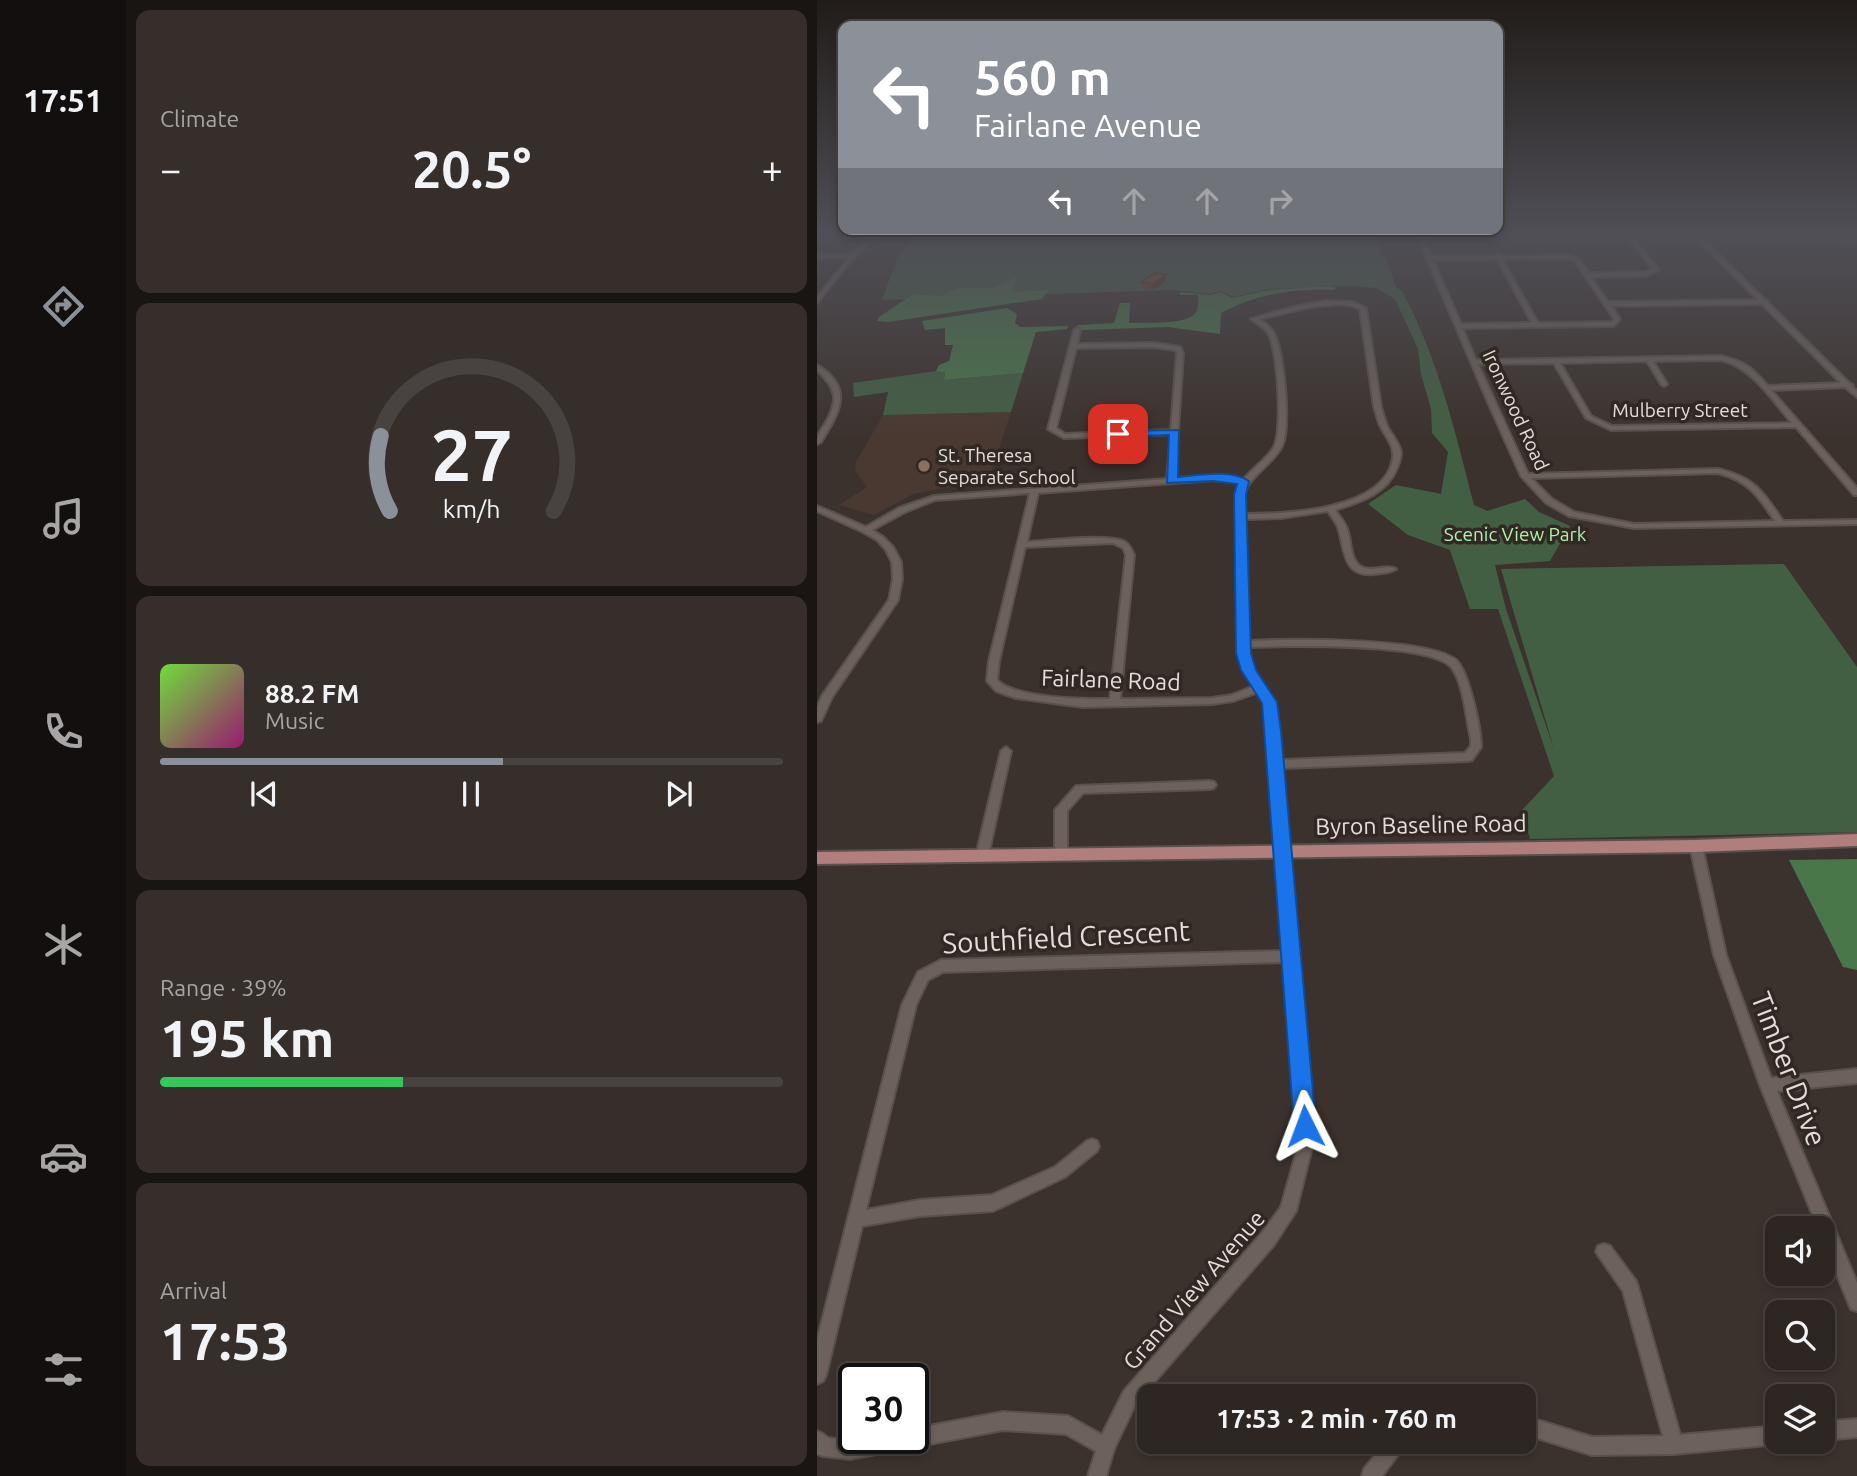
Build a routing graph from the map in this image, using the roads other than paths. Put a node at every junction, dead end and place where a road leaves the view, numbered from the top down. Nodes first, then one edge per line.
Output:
1 (1449, 302) edge
2 (1523, 302) edge
3 (1766, 302) joint
4 (1607, 304) joint
5 (1536, 325) junction
6 (1460, 326) junction
7 (1077, 330) dead end
8 (1073, 346) junction
9 (1649, 359) junction
10 (1556, 361) junction
11 (1475, 362) junction
12 (817, 367) edge
13 (1664, 384) dead end
14 (1847, 385) junction
15 (1857, 385) edge
16 (1766, 388) junction
17 (1857, 395) edge
18 (1797, 425) junction
19 (1175, 432) junction
20 (817, 442) edge
21 (1525, 476) junction
22 (1172, 481) junction
23 (1243, 481) junction
24 (1035, 490) junction
25 (1857, 493) edge
26 (817, 508) edge
27 (1331, 509) junction
28 (1240, 516) junction
29 (1780, 522) junction
30 (1857, 522) edge
31 (867, 530) junction
32 (1022, 545) junction
33 (1392, 569) dead end
34 (1244, 644) junction
35 (1260, 688) junction
36 (1115, 702) junction
37 (817, 718) edge
38 (1006, 751) dead end
39 (1277, 764) junction
40 (1210, 785) dead end
41 (1857, 840) edge
42 (1696, 846) junction
43 (1282, 850) junction
44 (1061, 855) junction
45 (982, 856) junction
46 (817, 858) edge
47 (1289, 956) junction
48 (1857, 1076) edge
49 (1767, 1085) junction
50 (1092, 1146) dead end
51 (858, 1219) junction
52 (1604, 1252) dead end
53 (1857, 1303) edge
54 (817, 1375) edge
55 (1857, 1428) edge
56 (1536, 1429) edge
57 (1835, 1430) edge
58 (929, 1435) edge
59 (1765, 1437) edge
60 (817, 1440) edge
61 (1674, 1445) junction
62 (1106, 1447) junction
63 (838, 1449) edge
64 (1388, 1454) edge
65 (1097, 1476) edge
66 (1371, 1476) edge

1 - 6 street, Ironwood Road
2 - 5 street
3 - 4 street
3 - 14 street
4 - 5 street
5 - 6 street
6 - 11 street, Ironwood Road
7 - 8 street
8 - 19 street
8 - 19 street
9 - 10 street
9 - 13 street
9 - 16 street
10 - 11 street
10 - 18 street, Mulberry Street
11 - 21 street, Ironwood Road
12 - 20 street
14 - 15 street
14 - 16 street
14 - 17 street
16 - 18 street
18 - 25 street
19 - 22 street
21 - 29 street, Ironwood Road
21 - 29 street
22 - 23 street
22 - 24 street
23 - 27 street
23 - 28 street, Grand View Avenue
24 - 31 street
24 - 32 street, Fairlane Road
26 - 31 street
27 - 28 street
27 - 33 street
28 - 34 street, Grand View Avenue
29 - 30 street, Ironwood Road
31 - 37 street
32 - 36 street
32 - 36 street, Fairlane Road
34 - 35 street, Grand View Avenue
34 - 39 street
35 - 36 street, Fairlane Road
35 - 39 street, Grand View Avenue
38 - 45 street
39 - 43 street, Grand View Avenue
40 - 44 street
41 - 42 main road, Byron Baseline Road
42 - 43 main road, Byron Baseline Road
42 - 49 street, Timber Drive
43 - 44 main road, Byron Baseline Road
43 - 47 street, Grand View Avenue
44 - 45 main road, Byron Baseline Road
45 - 46 main road, Byron Baseline Road
47 - 51 street, Southfield Crescent
47 - 62 street, Grand View Avenue
48 - 49 street
49 - 53 street, Timber Drive
50 - 51 street
51 - 54 street, Southfield Crescent
52 - 61 street
55 - 57 street
56 - 61 street
58 - 62 street
59 - 61 street
60 - 63 street
62 - 65 street, Grand View Avenue
64 - 66 street

